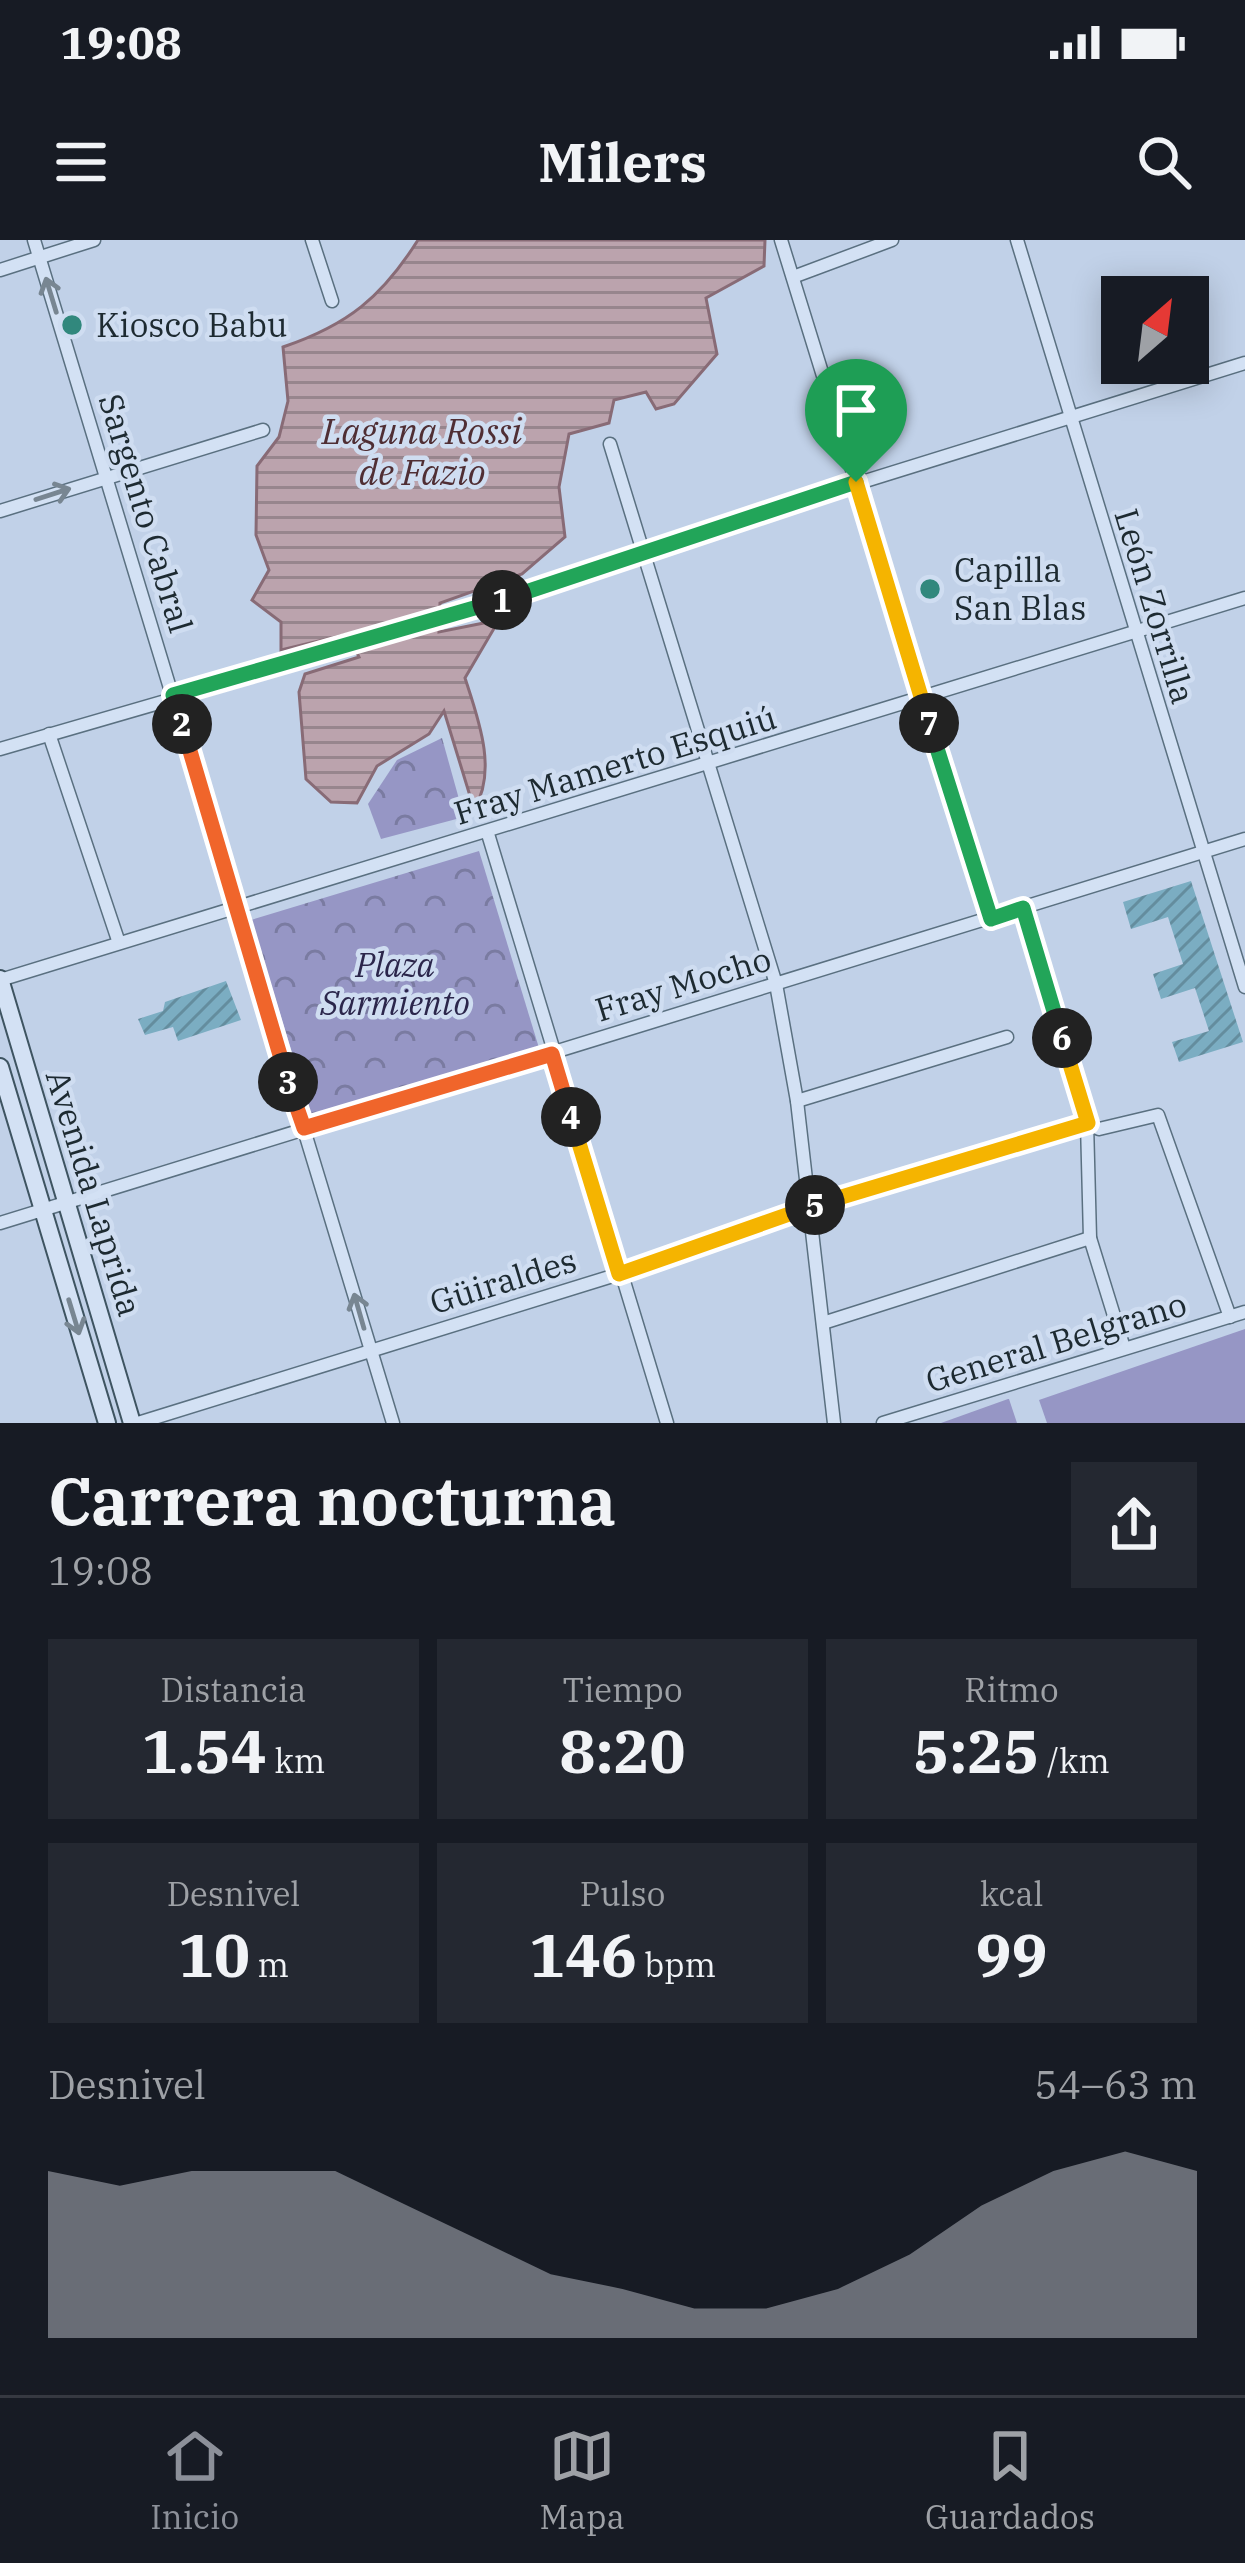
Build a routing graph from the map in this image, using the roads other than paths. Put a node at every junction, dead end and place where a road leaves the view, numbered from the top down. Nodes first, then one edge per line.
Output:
1 (34, 240) edge
2 (94, 240) edge
3 (312, 240) edge
4 (781, 240) edge
5 (892, 240) edge
6 (1017, 240) edge
7 (40, 257) junction
8 (0, 270) edge
9 (793, 277) junction
10 (332, 301) dead end
11 (1245, 363) edge
12 (1068, 418) junction
13 (263, 430) dead end
14 (610, 444) dead end
15 (106, 477) junction
16 (856, 482) junction
17 (0, 511) edge
18 (640, 551) junction
19 (1245, 598) edge
20 (1134, 631) junction
21 (173, 695) junction
22 (921, 698) junction
23 (49, 734) junction
24 (0, 749) edge
25 (706, 766) junction
26 (488, 834) junction
27 (1245, 839) edge
28 (1205, 852) junction
29 (1023, 908) junction
30 (236, 909) junction
31 (991, 919) junction
32 (119, 943) junction
33 (1240, 958) edge
34 (0, 980) edge
35 (776, 983) junction
36 (1245, 987) edge
37 (1006, 1037) dead end
38 (552, 1054) junction
39 (0, 1066) edge
40 (797, 1101) junction
41 (1088, 1123) junction
42 (304, 1128) junction
43 (64, 1203) junction
44 (808, 1207) junction
45 (42, 1210) junction
46 (0, 1223) edge
47 (1090, 1238) junction
48 (619, 1274) junction
49 (1245, 1312) edge
50 (1230, 1317) junction
51 (824, 1323) junction
52 (1124, 1348) junction
53 (370, 1350) junction
54 (107, 1423) edge
55 (135, 1423) edge
56 (393, 1423) edge
57 (667, 1423) edge
58 (834, 1423) edge
59 (883, 1423) edge

1 - 7 street, Sargento Cabral
2 - 7 street
3 - 10 street
4 - 9 street
5 - 9 street
6 - 12 street, León Zorrilla
7 - 8 street
15 -> 7 street, Sargento Cabral
9 - 16 street
11 - 12 street
12 - 16 street
12 - 20 street, León Zorrilla
13 - 15 street
14 - 18 street
17 -> 15 street
15 - 21 street, Sargento Cabral
16 - 18 street
16 - 22 street
18 - 21 street
18 - 25 street
19 - 20 street, Fray Mamerto Esquiú
20 - 22 street, Fray Mamerto Esquiú
20 - 28 street, León Zorrilla
21 - 23 street
21 - 30 street, Sargento Cabral
22 - 25 street, Fray Mamerto Esquiú
22 - 31 street
23 - 24 street
23 - 32 street
25 - 26 street, Fray Mamerto Esquiú
25 - 35 street
26 - 30 street, Fray Mamerto Esquiú
26 - 38 street
27 - 28 street, Fray Mocho
28 - 29 street, Fray Mocho
28 - 33 street, León Zorrilla
29 - 31 street, Fray Mocho
29 - 41 street
30 - 32 street, Fray Mamerto Esquiú
30 - 42 street, Sargento Cabral
31 - 35 street, Fray Mocho
32 - 34 street, Fray Mamerto Esquiú
33 - 36 street, León Zorrilla
34 - 43 main road, Avenida Laprida
35 - 38 street, Fray Mocho
35 - 40 street
37 - 40 street
38 - 42 street, Fray Mocho
38 - 48 street
39 - 45 main road, Avenida Laprida
40 - 44 street
41 - 44 street, Güiraldes
41 - 47 street
41 - 50 street, Güiraldes
42 - 43 street, Fray Mocho
53 -> 42 street, Sargento Cabral
43 - 45 street, Fray Mocho
43 - 55 main road, Avenida Laprida
44 - 48 street, Güiraldes
44 - 51 street
45 - 46 street, Fray Mocho
45 -> 54 main road, Avenida Laprida
47 - 51 street
47 - 52 street
48 - 53 street, Güiraldes
48 - 57 street
49 - 50 street, General Belgrano
50 - 52 street, General Belgrano
51 - 58 street
52 - 59 street, General Belgrano
53 - 55 street, Güiraldes
53 - 56 street, Sargento Cabral

